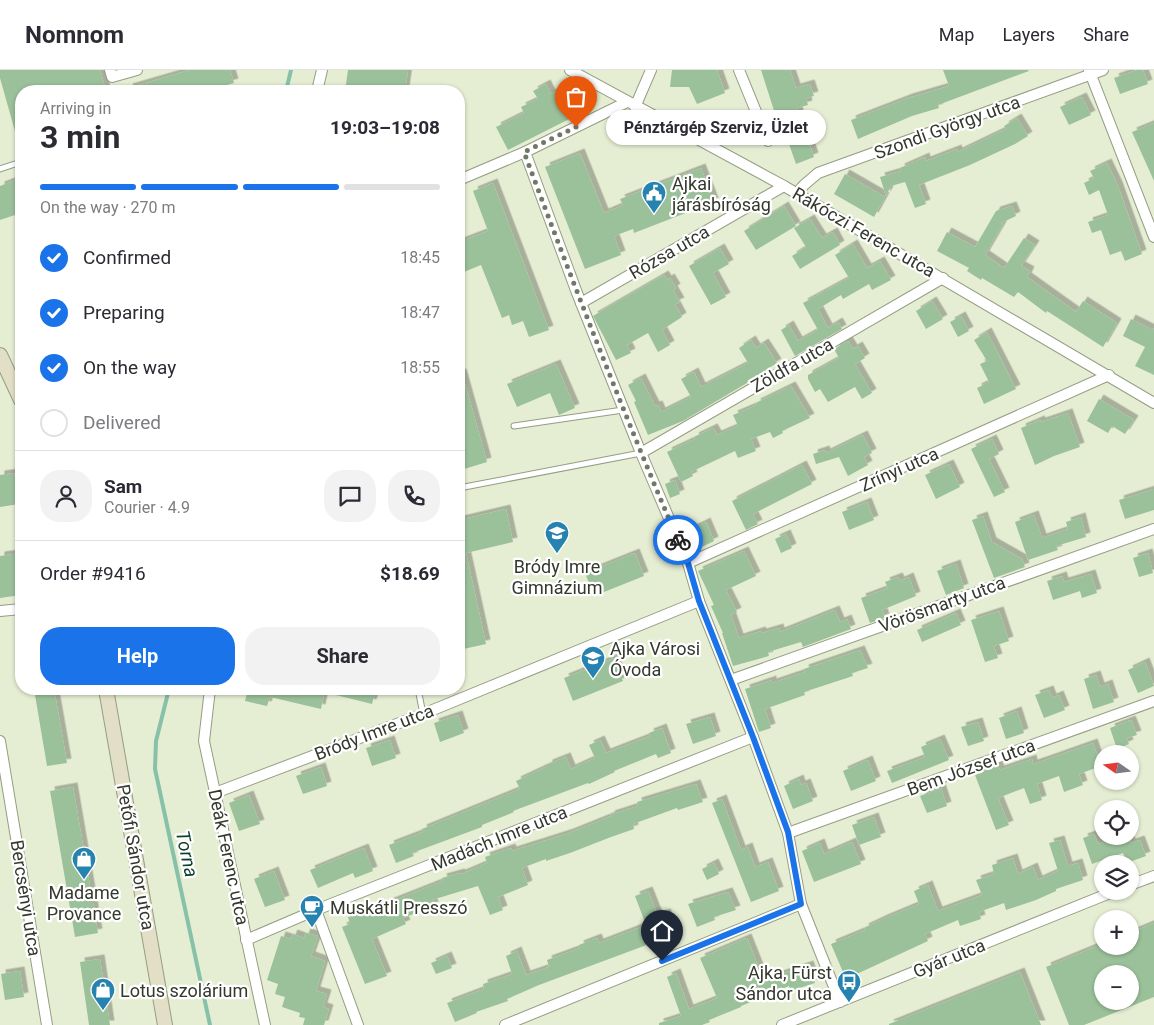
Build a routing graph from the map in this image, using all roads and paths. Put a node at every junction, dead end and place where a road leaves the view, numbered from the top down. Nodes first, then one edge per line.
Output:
1 (110, 70) edge
2 (137, 70) edge
3 (322, 70) edge
4 (570, 70) edge
5 (651, 70) edge
6 (739, 70) edge
7 (1103, 70) edge
8 (1090, 72) edge
9 (318, 85) edge
10 (631, 104) junction
11 (768, 141) dead end
12 (524, 152) junction
13 (15, 164) edge
14 (0, 169) edge
15 (465, 177) edge
16 (784, 186) junction
17 (796, 194) junction
18 (1154, 237) edge
19 (943, 278) junction
20 (581, 303) junction
21 (0, 355) edge
22 (1109, 375) junction
23 (15, 387) edge
24 (1154, 403) edge
25 (623, 410) junction
26 (514, 426) dead end
27 (641, 453) junction
28 (465, 487) edge
29 (1154, 529) edge
30 (688, 563) junction
31 (699, 601) junction
32 (15, 610) edge
33 (0, 612) edge
34 (730, 680) junction
35 (107, 695) edge
36 (209, 695) edge
37 (419, 695) edge
38 (1154, 701) edge
39 (423, 714) junction
40 (753, 737) junction
41 (0, 741) edge
42 (215, 792) junction
43 (788, 832) junction
44 (1154, 876) edge
45 (1139, 882) edge
46 (1094, 900) edge
47 (801, 904) junction
48 (316, 910) junction
49 (246, 940) junction
50 (840, 1002) junction
51 (47, 1025) edge
52 (165, 1025) edge
53 (265, 1025) edge
54 (358, 1025) edge
55 (505, 1025) edge
56 (782, 1025) edge

1 - 2 street
3 - 9 street
4 - 10 street, Rákóczi Ferenc utca
5 - 10 street
6 - 11 street
7 - 8 street, Szondi György utca
8 - 17 street, Szondi György utca
8 - 18 street
10 - 12 street
10 - 16 street, Rákóczi Ferenc utca
12 - 15 street
12 - 20 street
13 - 14 lane
16 - 17 street, Rákóczi Ferenc utca
16 - 20 street, Rózsa utca
17 - 19 street, Rákóczi Ferenc utca
19 - 22 street, Rákóczi Ferenc utca
19 - 27 street, Zöldfa utca
20 - 25 street
21 - 23 main road
22 - 24 street, Rákóczi Ferenc utca
22 - 30 street, Zrínyi utca
25 - 26 lane
25 - 27 street
27 - 28 lane
27 - 30 street
29 - 34 street, Vörösmarty utca
30 - 31 street
31 - 34 street
31 - 39 street, Bródy Imre utca
32 - 33 street
34 - 40 street
35 - 52 main road, Petőfi Sándor utca
36 - 42 street, Deák Ferenc utca
37 - 39 lane
38 - 43 street, Bem József utca
39 - 42 street, Bródy Imre utca
40 - 43 street
40 - 48 street, Madách Imre utca
41 - 51 street, Bercsényi utca
42 - 49 street, Deák Ferenc utca
43 - 47 street
44 - 45 street
46 - 50 street, Gyár utca
47 - 50 street
47 - 55 street
48 - 49 street, Madách Imre utca
48 - 54 street
49 - 53 street, Deák Ferenc utca
50 - 56 street, Gyár utca

